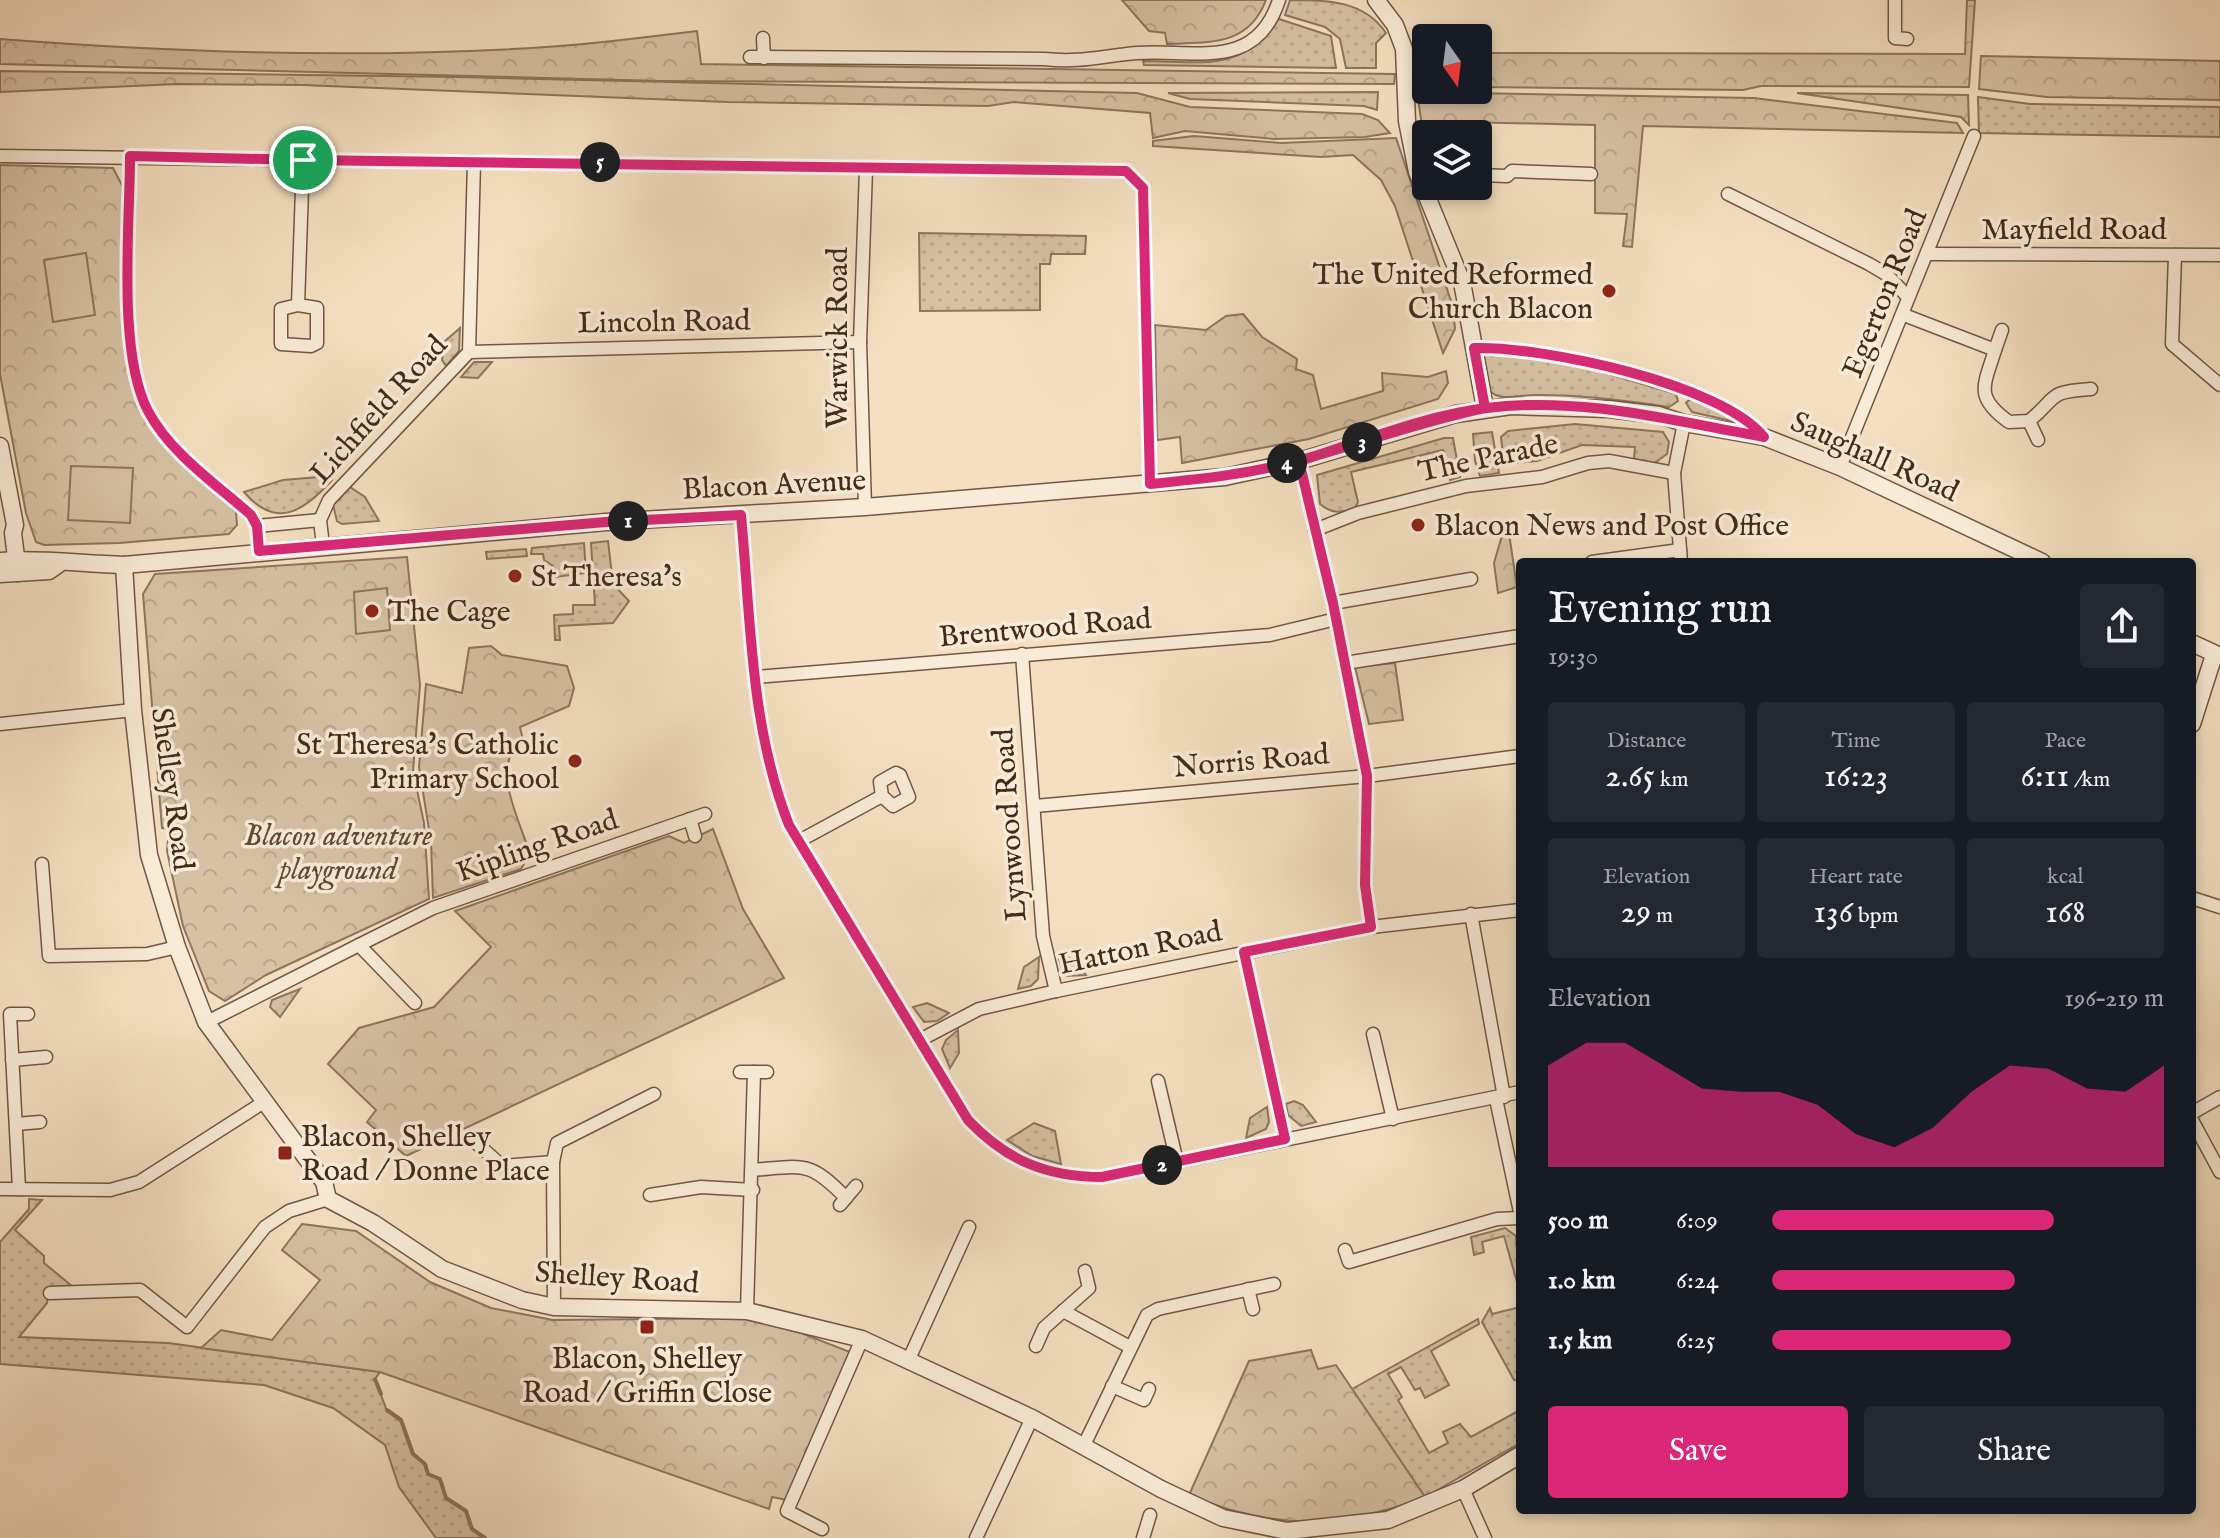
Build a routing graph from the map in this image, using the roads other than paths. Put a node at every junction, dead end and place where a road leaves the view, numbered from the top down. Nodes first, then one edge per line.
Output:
1 (1279, 0) edge
2 (1376, 0) edge
3 (1895, 0) edge
4 (763, 38) dead end
5 (1907, 39) dead end
6 (1974, 136) dead end
7 (1412, 139) edge
8 (0, 156) edge
9 (130, 156) junction
10 (303, 160) junction
11 (474, 162) junction
12 (866, 169) junction
13 (1591, 174) dead end
14 (1492, 175) edge
15 (1728, 194) dead end
16 (1431, 200) edge
17 (1929, 254) junction
18 (2175, 255) junction
19 (2220, 255) edge
20 (1908, 297) junction
21 (298, 305) dead end
22 (1904, 315) junction
23 (2002, 330) dead end
24 (860, 342) junction
25 (1474, 348) junction
26 (1995, 350) junction
27 (469, 352) junction
28 (2220, 385) edge
29 (2091, 390) dead end
30 (1485, 408) junction
31 (2029, 421) junction
32 (1684, 423) junction
33 (1764, 437) junction
34 (2038, 440) dead end
35 (0, 446) edge
36 (1299, 461) junction
37 (1840, 467) junction
38 (1674, 473) junction
39 (1150, 484) junction
40 (865, 507) junction
41 (741, 515) junction
42 (320, 520) junction
43 (257, 526) junction
44 (1315, 530) junction
45 (323, 546) junction
46 (259, 551) junction
47 (1680, 556) edge
48 (1651, 558) edge
49 (2033, 558) edge
50 (18, 565) edge
51 (124, 565) junction
52 (0, 574) edge
53 (1471, 579) dead end
54 (1333, 603) junction
55 (1336, 619) junction
56 (1516, 637) edge
57 (2196, 645) edge
58 (1022, 654) junction
59 (2217, 656) edge
60 (1345, 663) junction
61 (2220, 673) edge
62 (756, 677) junction
63 (133, 710) junction
64 (2196, 713) edge
65 (0, 724) edge
66 (1516, 757) edge
67 (1367, 776) junction
68 (882, 796) dead end
69 (1035, 806) junction
70 (705, 814) dead end
71 (690, 819) junction
72 (695, 836) dead end
73 (799, 841) junction
74 (42, 864) dead end
75 (2196, 899) edge
76 (2220, 907) edge
77 (1516, 910) edge
78 (1471, 914) junction
79 (1371, 927) junction
80 (359, 945) junction
81 (177, 947) junction
82 (1244, 952) junction
83 (1056, 991) junction
84 (415, 1003) dead end
85 (28, 1014) dead end
86 (207, 1022) junction
87 (1373, 1034) dead end
88 (920, 1040) junction
89 (46, 1057) dead end
90 (12, 1060) junction
91 (753, 1072) dead end
92 (1158, 1081) dead end
93 (1516, 1093) edge
94 (2220, 1097) edge
95 (1500, 1098) junction
96 (264, 1102) junction
97 (651, 1111) dead end
98 (2196, 1111) edge
99 (1393, 1119) junction
100 (40, 1122) dead end
101 (16, 1124) junction
102 (2196, 1127) edge
103 (1285, 1139) junction
104 (482, 1142) dead end
105 (553, 1162) junction
106 (1177, 1162) junction
107 (753, 1170) junction
108 (2220, 1172) edge
109 (856, 1186) dead end
110 (0, 1189) edge
111 (19, 1189) junction
112 (659, 1189) dead end
113 (753, 1190) junction
114 (1516, 1192) edge
115 (328, 1199) junction
116 (1516, 1216) edge
117 (969, 1227) dead end
118 (961, 1245) junction
119 (1345, 1250) dead end
120 (975, 1251) dead end
121 (1085, 1271) dead end
122 (1274, 1284) dead end
123 (1248, 1289) junction
124 (50, 1293) dead end
125 (554, 1307) junction
126 (1253, 1309) dead end
127 (747, 1311) junction
128 (1063, 1311) junction
129 (862, 1339) junction
130 (1036, 1346) dead end
131 (1130, 1347) junction
132 (909, 1359) junction
133 (1112, 1386) junction
134 (1149, 1398) dead end
135 (1032, 1418) junction
136 (1084, 1445) junction
137 (1516, 1457) edge
138 (1463, 1489) junction
139 (1150, 1515) dead end
140 (822, 1529) dead end
141 (1288, 1534) edge
142 (976, 1538) edge
143 (1143, 1538) edge
144 (1485, 1538) edge

1 - 4 street
2 - 7 street
3 - 5 street
6 - 17 street, Egerton Road
8 - 9 street
9 - 10 street
9 - 43 street
10 - 11 street
10 - 21 street
11 - 12 street
11 - 27 street, Lichfield Road
12 - 24 street, Warwick Road
12 - 39 street
13 - 14 street
15 - 20 street
16 - 25 street
17 - 18 street, Mayfield Road
17 - 20 street, Egerton Road
18 - 19 street, Mayfield Road
18 - 28 street
20 - 22 street, Egerton Road
22 - 26 street
22 - 37 street, Egerton Road
23 - 26 street
24 - 27 street, Lincoln Road
24 - 40 street, Warwick Road
25 - 30 street
25 - 33 street
26 - 31 street
27 - 42 street, Lichfield Road
29 - 31 street
30 - 32 street, Saughall Road
30 - 36 street, Blacon Avenue
31 - 34 street
32 - 33 street, Saughall Road
32 - 38 street
33 - 37 street, Saughall Road
35 - 50 street
36 - 39 street, Blacon Avenue
36 - 44 street
37 - 49 street, Saughall Road
38 - 44 street, The Parade
38 - 47 street
39 - 40 street, Blacon Avenue
40 - 41 street, Blacon Avenue
41 - 45 street, Blacon Avenue
41 - 62 street
42 - 43 street
42 - 45 street, Lichfield Road
43 - 46 street
44 - 54 street
45 - 46 street, Blacon Avenue
46 - 51 street, Blacon Avenue
47 - 48 street
50 - 51 street, Blacon Avenue
50 - 52 street, Blacon Avenue
51 - 63 street, Shelley Road
53 - 54 street
54 - 55 street
55 - 58 street, Brentwood Road
55 - 60 street
56 - 60 street
57 - 59 street
58 - 62 street, Brentwood Road
58 - 69 street, Lynwood Road
59 - 61 street
59 - 64 street
60 - 67 street
62 - 73 street
63 - 65 street
63 - 81 street, Shelley Road
66 - 67 street, Norris Road
67 - 69 street, Norris Road
67 - 79 street
68 - 73 street
69 - 83 street, Lynwood Road
70 - 71 street, Kipling Road
71 - 72 street
71 - 80 street, Kipling Road
73 - 88 street
74 - 81 street
75 - 76 street
77 - 78 street, Hatton Road
78 - 79 street, Hatton Road
78 - 95 street
79 - 82 street, Hatton Road
80 - 84 street
80 - 86 street, Kipling Road
81 - 86 street, Shelley Road
82 - 83 street, Hatton Road
82 - 103 street
83 - 88 street, Hatton Road
85 - 90 street
86 - 96 street, Shelley Road
87 - 99 street
88 - 106 street
89 - 90 street
90 - 101 street
91 - 107 street
92 - 106 street
93 - 95 street
94 - 98 street
95 - 99 street
95 - 114 street
96 - 111 street
96 - 115 street, Shelley Road
97 - 105 street
99 - 103 street
100 - 101 street
101 - 111 street
102 - 108 street
103 - 106 street
104 - 105 street
105 - 125 street
107 - 109 street
107 - 113 street
110 - 111 street
112 - 113 street
113 - 127 street
115 - 124 street
115 - 125 street, Shelley Road
116 - 119 street
117 - 118 street
118 - 120 street
118 - 132 street
121 - 128 street
122 - 123 street
123 - 126 street
123 - 131 street
125 - 127 street, Shelley Road
127 - 129 street, Shelley Road
128 - 130 street
128 - 131 street
129 - 132 street, Shelley Road
129 - 140 street
131 - 133 street
132 - 135 street, Shelley Road
133 - 134 street
133 - 136 street
135 - 136 street, Shelley Road
135 - 142 street
136 - 141 street, Shelley Road
137 - 138 street, Shelley Road
138 - 141 street, Shelley Road
138 - 144 street
139 - 143 street

